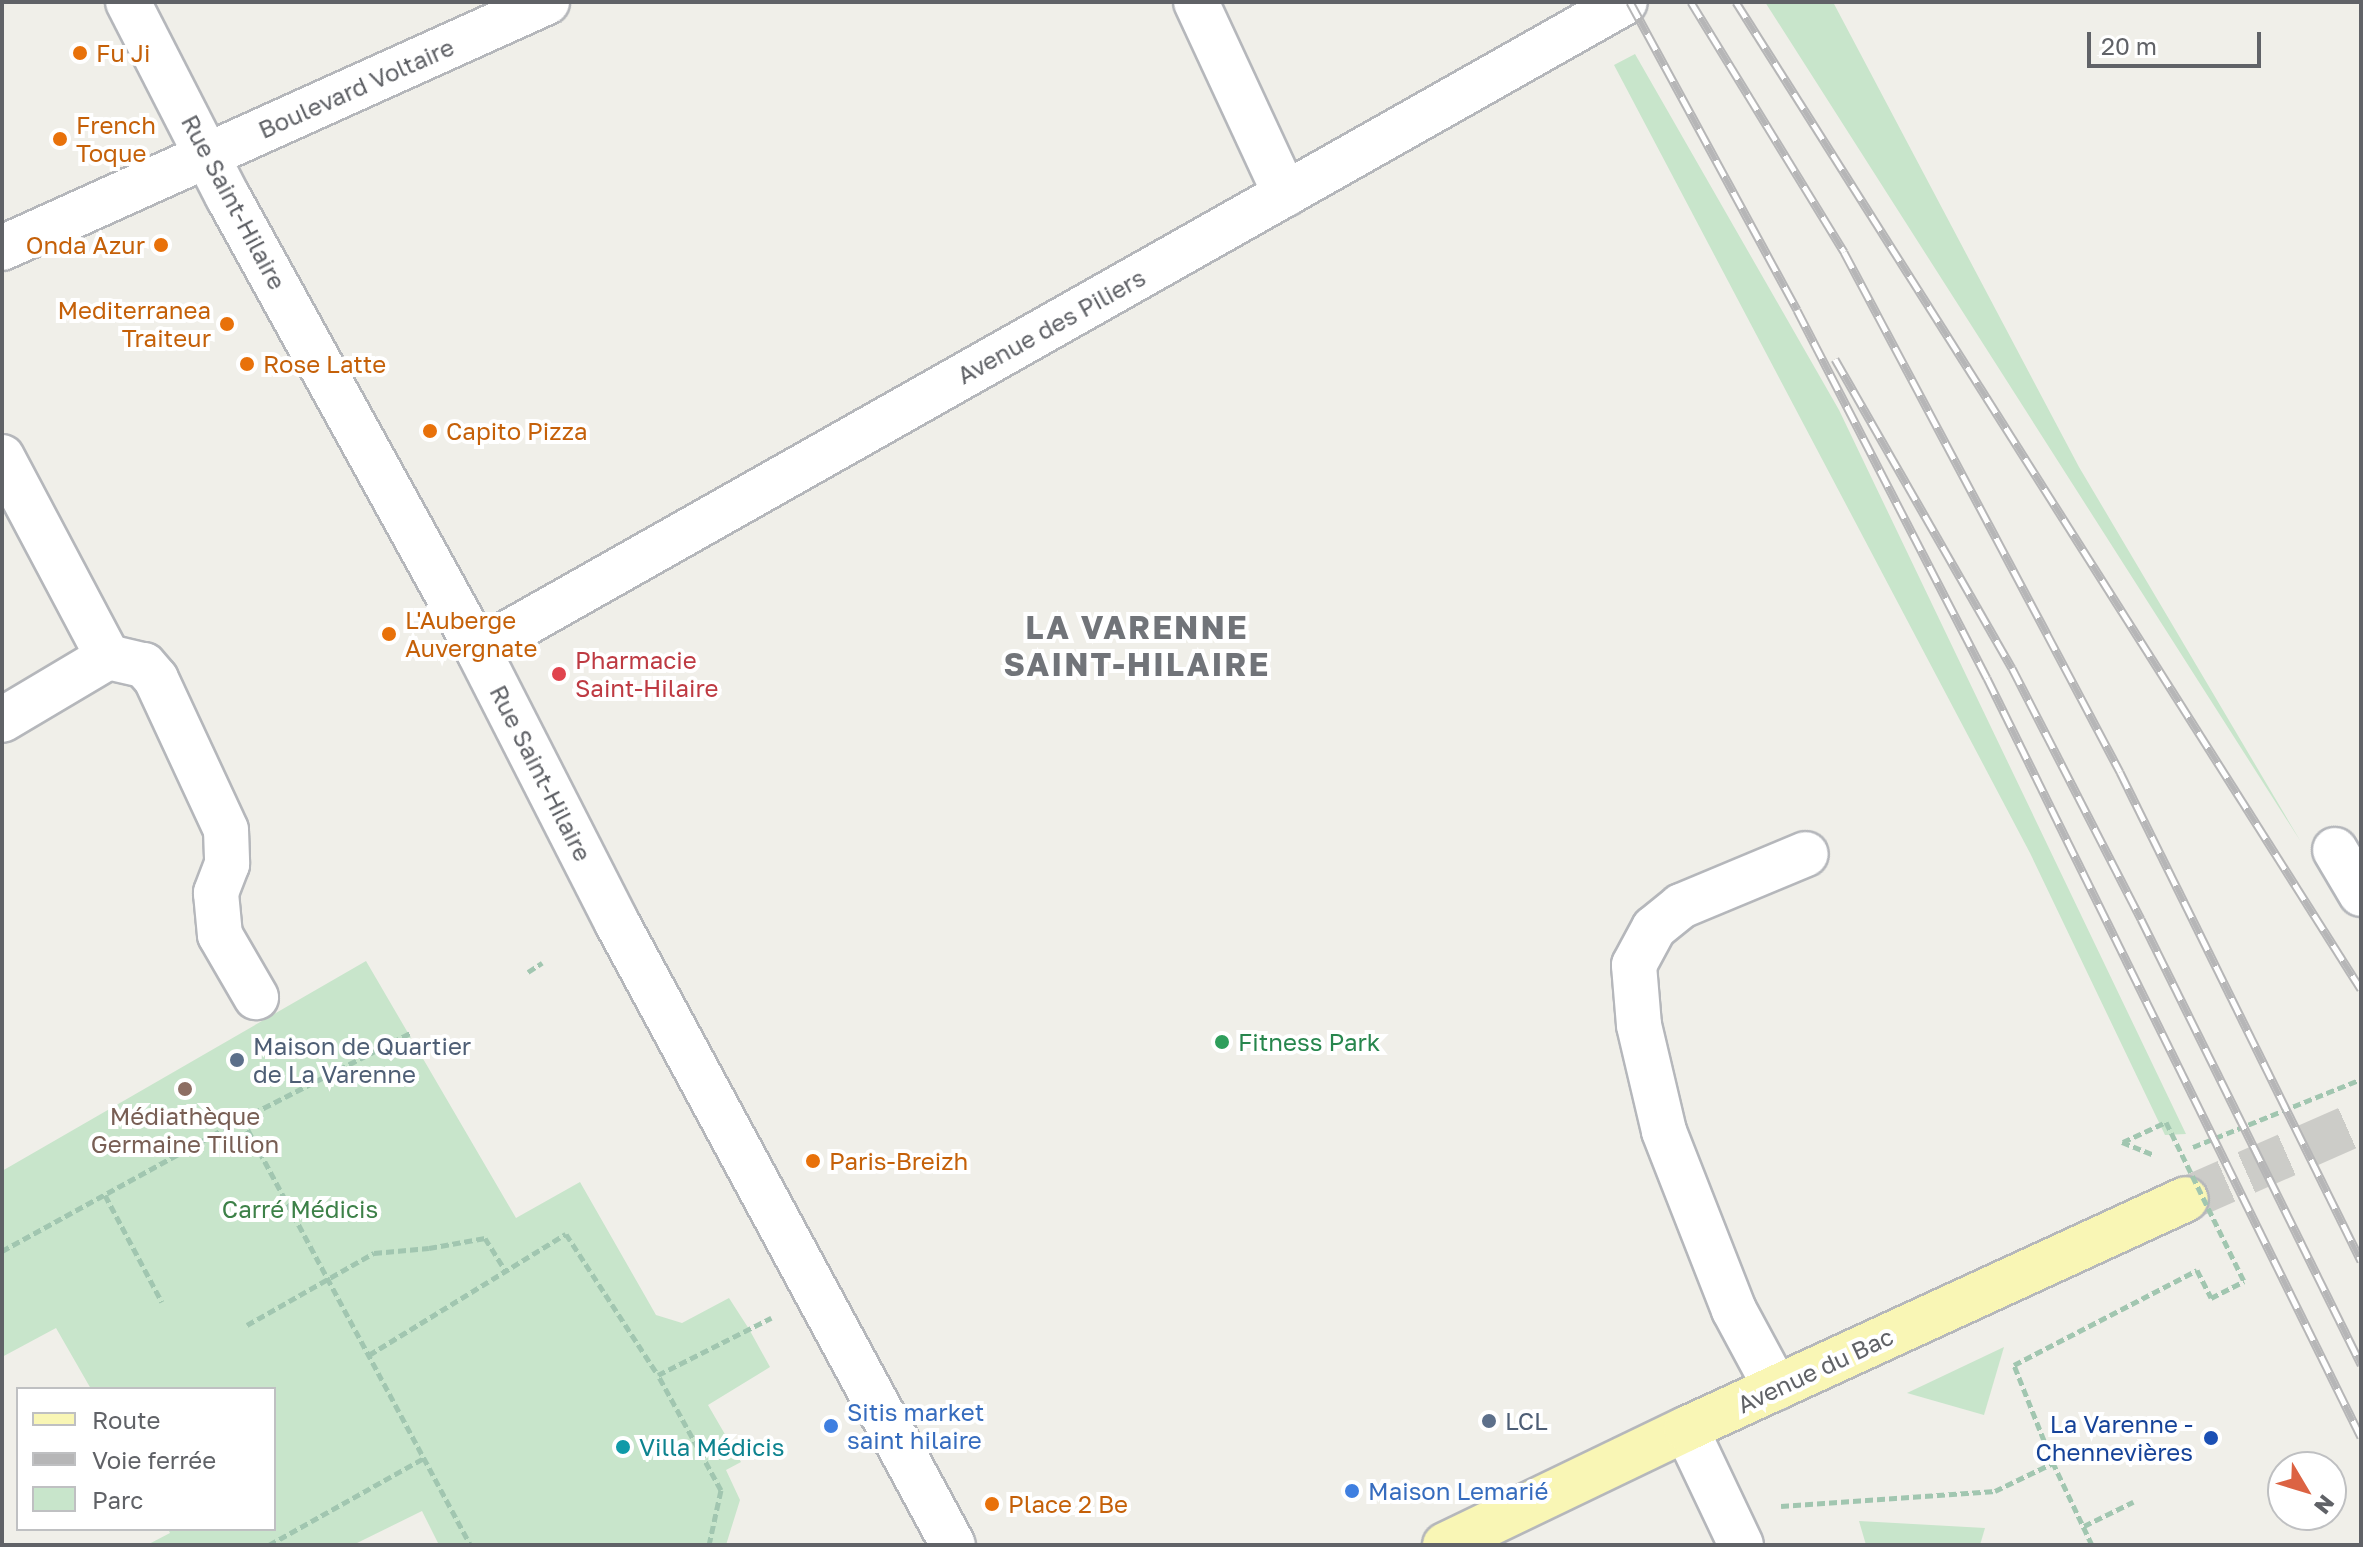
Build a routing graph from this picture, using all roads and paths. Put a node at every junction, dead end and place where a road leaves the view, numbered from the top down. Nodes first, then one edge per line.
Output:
1 (128, 2) edge
2 (547, 2) edge
3 (1196, 2) edge
4 (1625, 2) edge
5 (478, 19) edge
6 (208, 155) junction
7 (1285, 194) junction
8 (2, 248) edge
9 (2, 457) edge
10 (478, 650) junction
11 (108, 657) junction
12 (2, 720) edge
13 (2335, 850) dead end
14 (1806, 854) dead end
15 (2361, 894) edge
16 (542, 963) dead end
17 (528, 972) dead end
18 (256, 997) dead end
19 (410, 1033) dead end
20 (2361, 1079) edge
21 (242, 1119) junction
22 (2178, 1153) dead end
23 (2164, 1159) dead end
24 (105, 1195) junction
25 (2186, 1199) tunnel mouth
26 (2, 1251) edge
27 (506, 1271) junction
28 (329, 1281) junction
29 (162, 1302) dead end
30 (775, 1316) dead end
31 (247, 1325) dead end
32 (369, 1355) junction
33 (658, 1375) junction
34 (1776, 1388) junction
35 (1686, 1429) junction
36 (424, 1458) junction
37 (2053, 1463) junction
38 (2133, 1502) dead end
39 (1771, 1506) dead end
40 (2083, 1526) junction
41 (269, 1545) edge
42 (470, 1545) edge
43 (709, 1545) edge
44 (953, 1545) edge
45 (1445, 1545) edge
46 (1741, 1545) edge
47 (2092, 1545) edge

1 - 6 street, Rue Saint-Hilaire
2 - 5 street, Boulevard Voltaire
3 - 7 street
4 - 7 street, Avenue des Piliers
5 - 6 street, Boulevard Voltaire
6 - 8 street, Boulevard Voltaire
6 - 10 street, Rue Saint-Hilaire
7 - 10 street, Avenue des Piliers
9 - 11 street
10 - 44 street, Rue Saint-Hilaire
11 - 12 street
11 - 18 street
13 - 15 street
14 - 34 street
16 - 17 path
19 - 21 path
20 - 22 path
21 - 24 path
21 - 28 path
23 - 37 path, bridge
24 - 26 path
24 - 29 path
25 - 34 main road, Avenue du Bac
27 - 28 path
27 - 32 path
27 - 33 path
28 - 31 path
28 - 32 path
30 - 33 path
32 - 36 path
33 - 43 path
34 - 35 main road, Avenue du Bac
35 - 45 main road, Avenue du Bac
35 - 46 street
36 - 41 path
36 - 42 path
37 - 39 path
37 - 40 path
38 - 40 path
40 - 47 path

